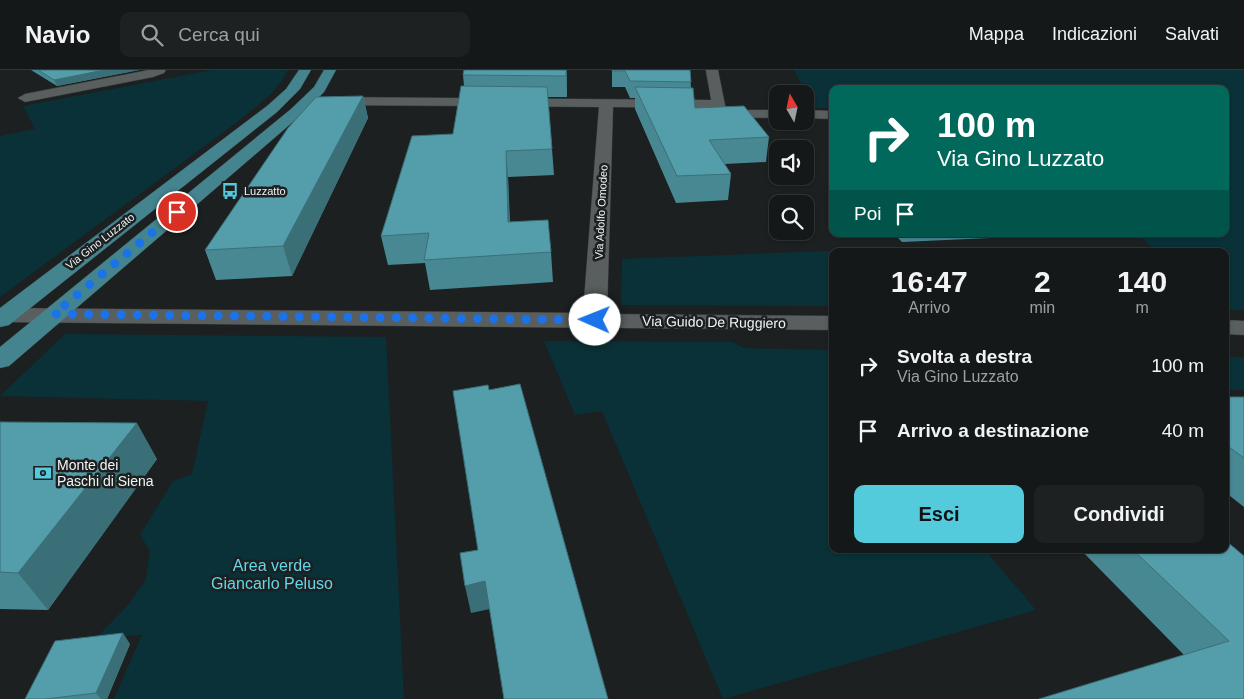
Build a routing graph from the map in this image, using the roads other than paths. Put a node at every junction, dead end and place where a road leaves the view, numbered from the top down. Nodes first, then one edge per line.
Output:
1 (160, 70) edge
2 (305, 70) edge
3 (330, 70) edge
4 (712, 70) edge
5 (25, 98) dead end
6 (309, 101) junction
7 (606, 108) junction
8 (719, 109) junction
9 (769, 113) edge
10 (814, 114) edge
11 (829, 115) edge
12 (54, 314) junction
13 (2, 316) edge
14 (595, 320) junction
15 (829, 323) edge
16 (1229, 328) edge
17 (1244, 328) edge
18 (0, 360) edge

1 - 5 street
2 - 13 main road, Via Gino Luzzato
3 - 6 main road, Via Gino Luzzato
4 - 8 street
6 - 7 street
6 - 12 main road, Via Gino Luzzato
7 - 8 street
7 - 14 street, Via Adolfo Omodeo
8 - 9 street
10 - 11 street
12 - 13 street, Via Guido De Ruggiero
12 - 14 street, Via Guido De Ruggiero
12 - 18 main road, Via Gino Luzzato
14 - 15 street, Via Guido De Ruggiero
16 - 17 street

